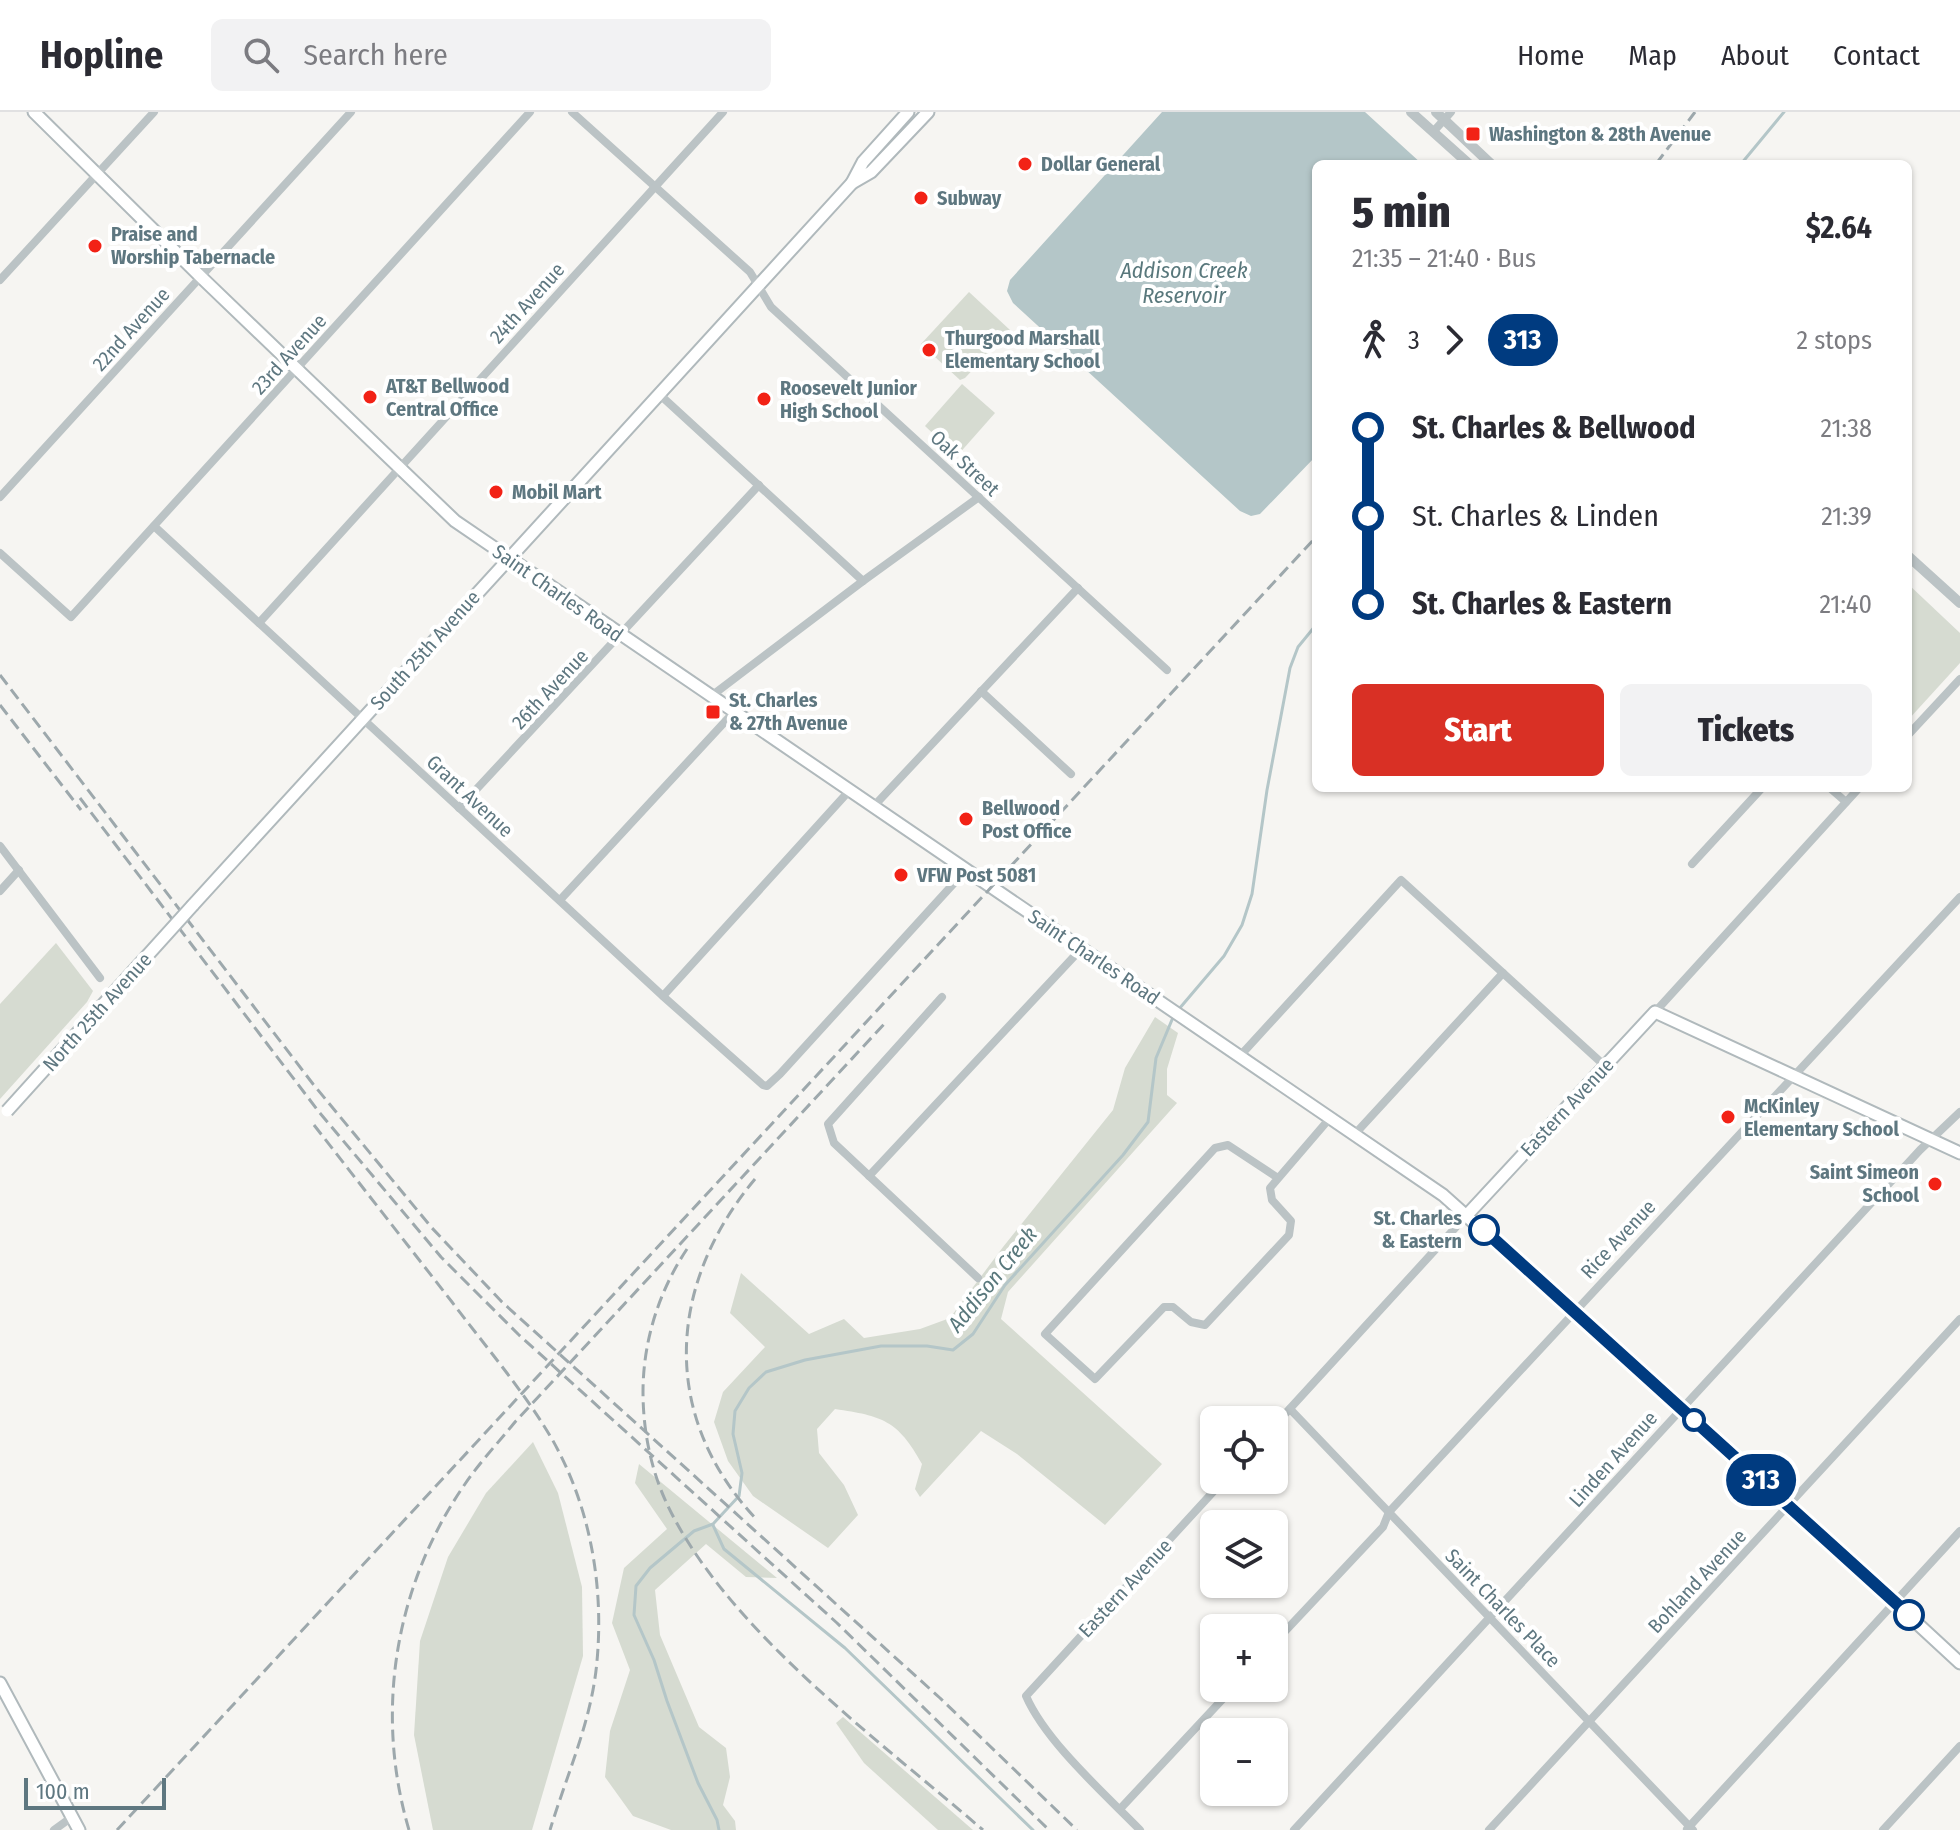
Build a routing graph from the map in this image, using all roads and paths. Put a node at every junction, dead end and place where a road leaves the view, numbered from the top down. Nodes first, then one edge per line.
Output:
1 (34, 112) edge
2 (154, 112) edge
3 (351, 112) edge
4 (530, 112) edge
5 (572, 112) edge
6 (723, 112) edge
7 (908, 112) edge
8 (928, 112) edge
9 (1411, 112) edge
10 (1444, 115) edge
11 (1433, 132) junction
12 (1464, 160) edge
13 (1487, 160) edge
14 (97, 174) junction
15 (852, 183) junction
16 (655, 187) junction
17 (201, 277) junction
18 (0, 280) edge
19 (758, 286) junction
20 (297, 369) junction
21 (659, 394) junction
22 (398, 468) junction
23 (759, 485) junction
24 (0, 497) edge
25 (979, 497) junction
26 (154, 526) junction
27 (0, 553) edge
28 (509, 559) junction
29 (1912, 560) edge
30 (863, 581) junction
31 (1078, 588) junction
32 (1960, 603) edge
33 (259, 623) junction
34 (621, 637) junction
35 (1167, 670) dead end
36 (1960, 679) edge
37 (981, 691) junction
38 (710, 697) junction
39 (733, 713) junction
40 (363, 719) junction
41 (1912, 731) edge
42 (1071, 774) dead end
43 (849, 791) junction
44 (1758, 792) edge
45 (1835, 792) edge
46 (1855, 792) edge
47 (1846, 802) junction
48 (873, 807) junction
49 (459, 808) junction
50 (0, 846) edge
51 (1692, 864) dead end
52 (19, 870) junction
53 (966, 870) junction
54 (0, 891) edge
55 (1960, 897) edge
56 (560, 900) junction
57 (193, 905) joint
58 (1081, 949) junction
59 (1503, 973) junction
60 (100, 978) dead end
61 (663, 996) junction
62 (942, 997) dead end
63 (1655, 1012) junction
64 (1239, 1057) junction
65 (1605, 1066) junction
66 (1793, 1076) junction
67 (1960, 1112) edge
68 (4, 1115) edge
69 (1330, 1118) junction
70 (1354, 1135) junction
71 (1932, 1140) junction
72 (1960, 1153) edge
73 (869, 1176) junction
74 (1278, 1178) junction
75 (1467, 1215) junction
76 (978, 1278) dead end
77 (1574, 1311) junction
78 (1960, 1319) edge
79 (1681, 1408) junction
80 (1290, 1409) joint
81 (1211, 1494) edge
82 (1789, 1505) junction
83 (1389, 1512) junction
84 (1960, 1531) edge
85 (1894, 1602) junction
86 (1490, 1619) junction
87 (1288, 1628) edge
88 (1960, 1663) edge
89 (0, 1683) edge
90 (1220, 1702) edge
91 (1589, 1722) junction
92 (1960, 1746) edge
93 (1120, 1809) junction
94 (72, 1817) junction
95 (1689, 1829) edge
96 (54, 1830) edge
97 (79, 1830) edge
98 (1140, 1830) edge
99 (1294, 1830) edge
100 (1489, 1830) edge
101 (1883, 1830) edge

1 - 14 main road, Saint Charles Road
2 - 14 street
3 - 17 street, 22nd Avenue
4 - 20 street, 23rd Avenue
5 - 16 street, Oak Street
6 - 16 street, 24th Avenue
7 - 15 main road, South 25th Avenue
8 - 15 main road, South 25th Avenue
9 - 11 street
10 - 11 street
10 - 13 street
11 - 12 street
14 - 17 main road, Saint Charles Road
14 - 18 street
15 - 19 main road, South 25th Avenue
16 - 19 street, Oak Street
16 - 22 street, 24th Avenue
17 - 20 main road, Saint Charles Road
17 - 24 street, 22nd Avenue
19 - 21 main road, South 25th Avenue
19 - 25 street, Oak Street
20 - 22 main road, Saint Charles Road
20 - 26 street, 23rd Avenue
21 - 23 street
21 - 28 main road, South 25th Avenue
22 - 28 main road, Saint Charles Road
22 - 33 street, 24th Avenue
23 - 30 street
23 - 34 street, 26th Avenue
25 - 30 street
25 - 31 street, Oak Street
26 - 27 street, 23rd Avenue
26 - 33 street, Grant Avenue
28 - 34 main road, Saint Charles Road
28 - 40 main road, South 25th Avenue
29 - 32 street
30 - 38 street
31 - 35 street, Oak Street
31 - 37 street
33 - 40 street, Grant Avenue
34 - 38 main road, Saint Charles Road
34 - 49 street, 26th Avenue
36 - 41 street
37 - 42 street
37 - 48 street
38 - 39 main road, Saint Charles Road
39 - 43 main road, Saint Charles Road
39 - 56 street
40 - 49 street, Grant Avenue
40 - 57 main road, South 25th Avenue
43 - 48 main road, Saint Charles Road
43 - 61 street
44 - 51 street
45 - 47 street
46 - 47 street, Eastern Avenue
47 - 63 street, Eastern Avenue
48 - 53 main road, Saint Charles Road
49 - 56 street, Grant Avenue
50 - 52 street
52 - 54 street
52 - 60 street
53 - 58 main road, Saint Charles Road
53 - 61 street, Grant Avenue
55 - 66 street, Rice Avenue
56 - 61 street, Grant Avenue
57 - 68 main road, North 25th Avenue, bridge
58 - 64 main road, Saint Charles Road
58 - 73 street
59 - 64 street
59 - 65 street
59 - 70 street
62 - 73 street
63 - 65 main road, Eastern Avenue
63 - 66 main road
64 - 69 main road, Saint Charles Road
65 - 75 main road, Eastern Avenue
66 - 71 main road
66 - 77 street, Rice Avenue
67 - 71 street, Linden Avenue
69 - 70 main road, Saint Charles Road
69 - 74 street
70 - 75 main road, Saint Charles Road
71 - 72 main road
71 - 79 street, Linden Avenue
73 - 76 street
74 - 74 street
75 - 77 main road, Saint Charles Road
75 - 80 street, Eastern Avenue
77 - 79 main road, Saint Charles Road
77 - 83 street, Rice Avenue
78 - 82 street, Bohland Avenue
79 - 82 main road, Saint Charles Road
79 - 86 street, Linden Avenue
80 - 83 street, Saint Charles Place
81 - 93 street, Eastern Avenue
82 - 85 main road, Saint Charles Road
82 - 91 street, Bohland Avenue
83 - 86 street, Saint Charles Place
83 - 87 street, Rice Avenue
84 - 85 street
85 - 88 main road, Saint Charles Road
85 - 95 street
86 - 91 street, Saint Charles Place
86 - 99 street, Linden Avenue
89 - 94 main road
90 - 93 street
91 - 95 street, Saint Charles Place
91 - 100 street, Bohland Avenue
92 - 101 street
93 - 98 street
94 - 96 street
94 - 97 main road

